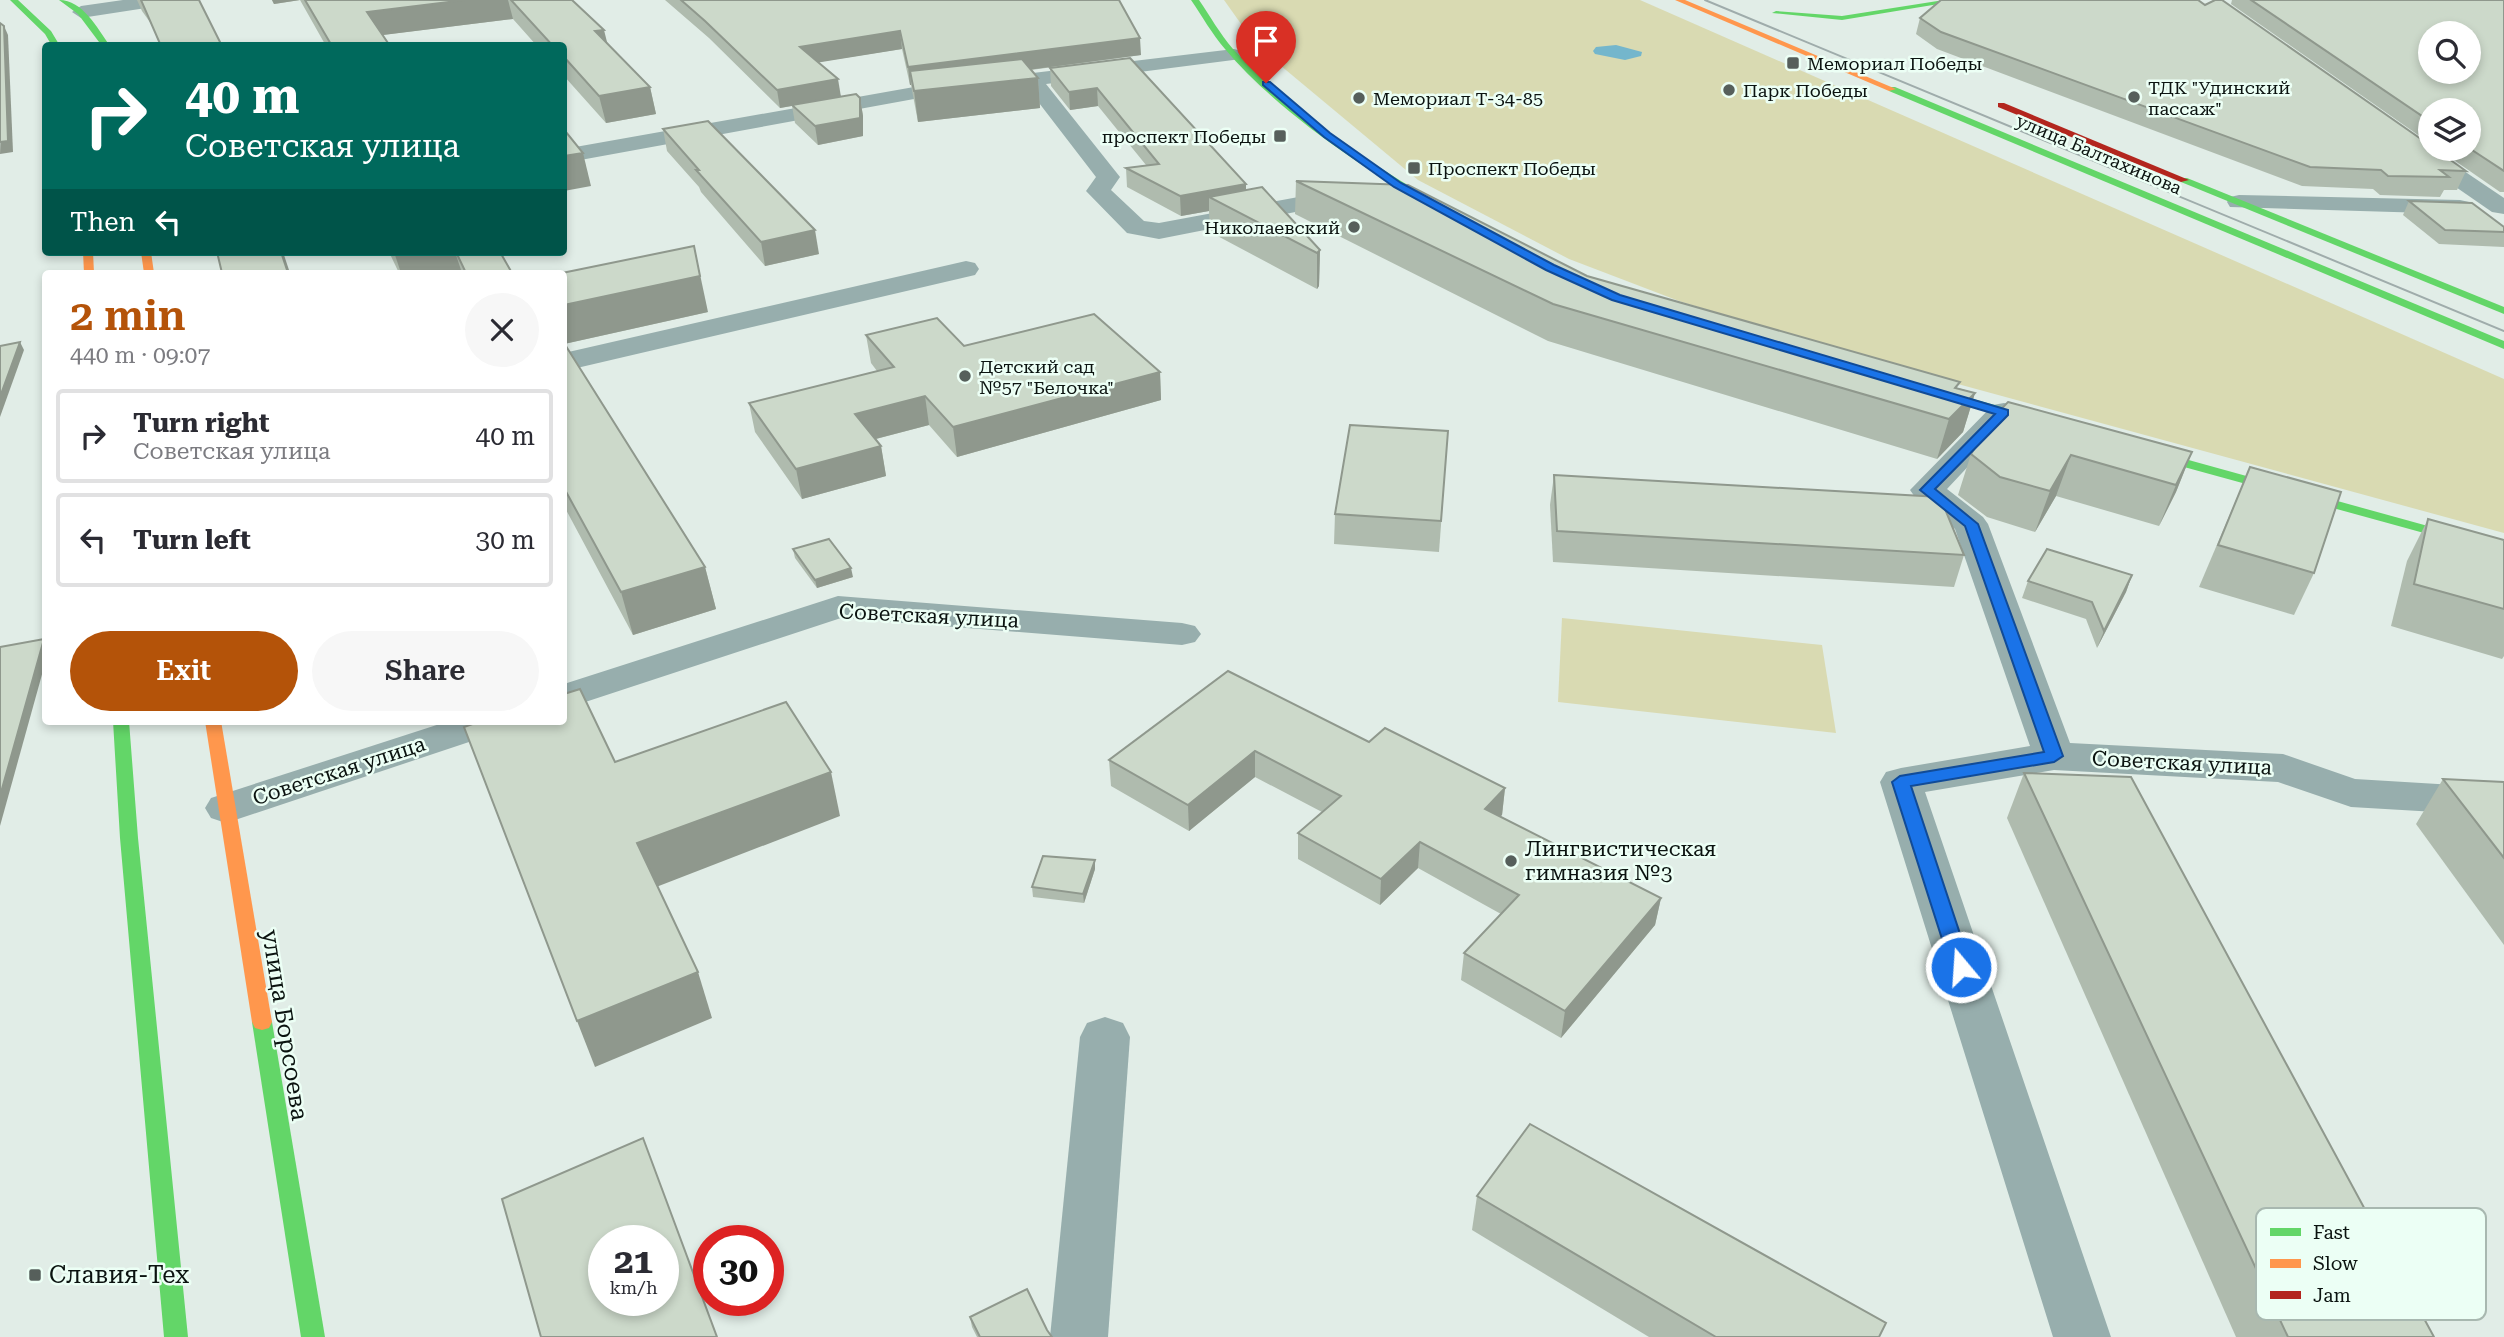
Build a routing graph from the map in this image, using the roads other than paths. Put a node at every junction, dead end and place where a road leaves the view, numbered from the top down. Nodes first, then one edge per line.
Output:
1 (14, 0) edge
2 (63, 0) edge
3 (159, 0) edge
4 (1195, 0) edge
5 (1679, 0) edge
6 (1959, 0) edge
7 (81, 12) junction
8 (1820, 32) dead end
9 (53, 42) edge
10 (103, 42) edge
11 (1234, 55) junction
12 (1032, 80) junction
13 (1983, 98) dead end
14 (2405, 140) edge
15 (567, 155) edge
16 (1397, 185) junction
17 (2239, 202) junction
18 (2503, 207) edge
19 (1453, 215) edge
20 (966, 269) dead end
21 (2504, 311) edge
22 (2504, 345) edge
23 (567, 361) edge
24 (1901, 383) edge
25 (2004, 412) junction
26 (2070, 431) edge
27 (2123, 445) edge
28 (2504, 551) edge
29 (1182, 634) dead end
30 (567, 697) edge
31 (121, 725) edge
32 (214, 725) edge
33 (479, 725) edge
34 (2054, 756) junction
35 (2504, 802) edge
36 (226, 808) junction
37 (1105, 1037) dead end
38 (176, 1337) edge
39 (313, 1337) edge
40 (1079, 1337) edge
41 (2082, 1337) edge

1 - 9 main road
2 - 7 main road
3 - 7 street
4 - 11 main road
5 - 22 main road, улица Балтахинова
6 - 8 main road
7 - 10 main road
11 - 12 street
11 - 16 main road
12 - 15 street
12 - 16 street
13 - 17 main road, улица Балтахинова
14 - 18 street
16 - 19 main road
17 - 18 street
17 - 21 main road, улица Балтахинова
20 - 23 street
24 - 25 main road
25 - 26 main road
25 - 34 street
27 - 28 main road
29 - 30 street, Советская улица
31 - 38 main road
32 - 36 main road, улица Борсоева
33 - 36 street, Советская улица
34 - 35 street, Советская улица
34 - 41 street, Советская улица
36 - 39 main road, улица Борсоева
37 - 40 street

